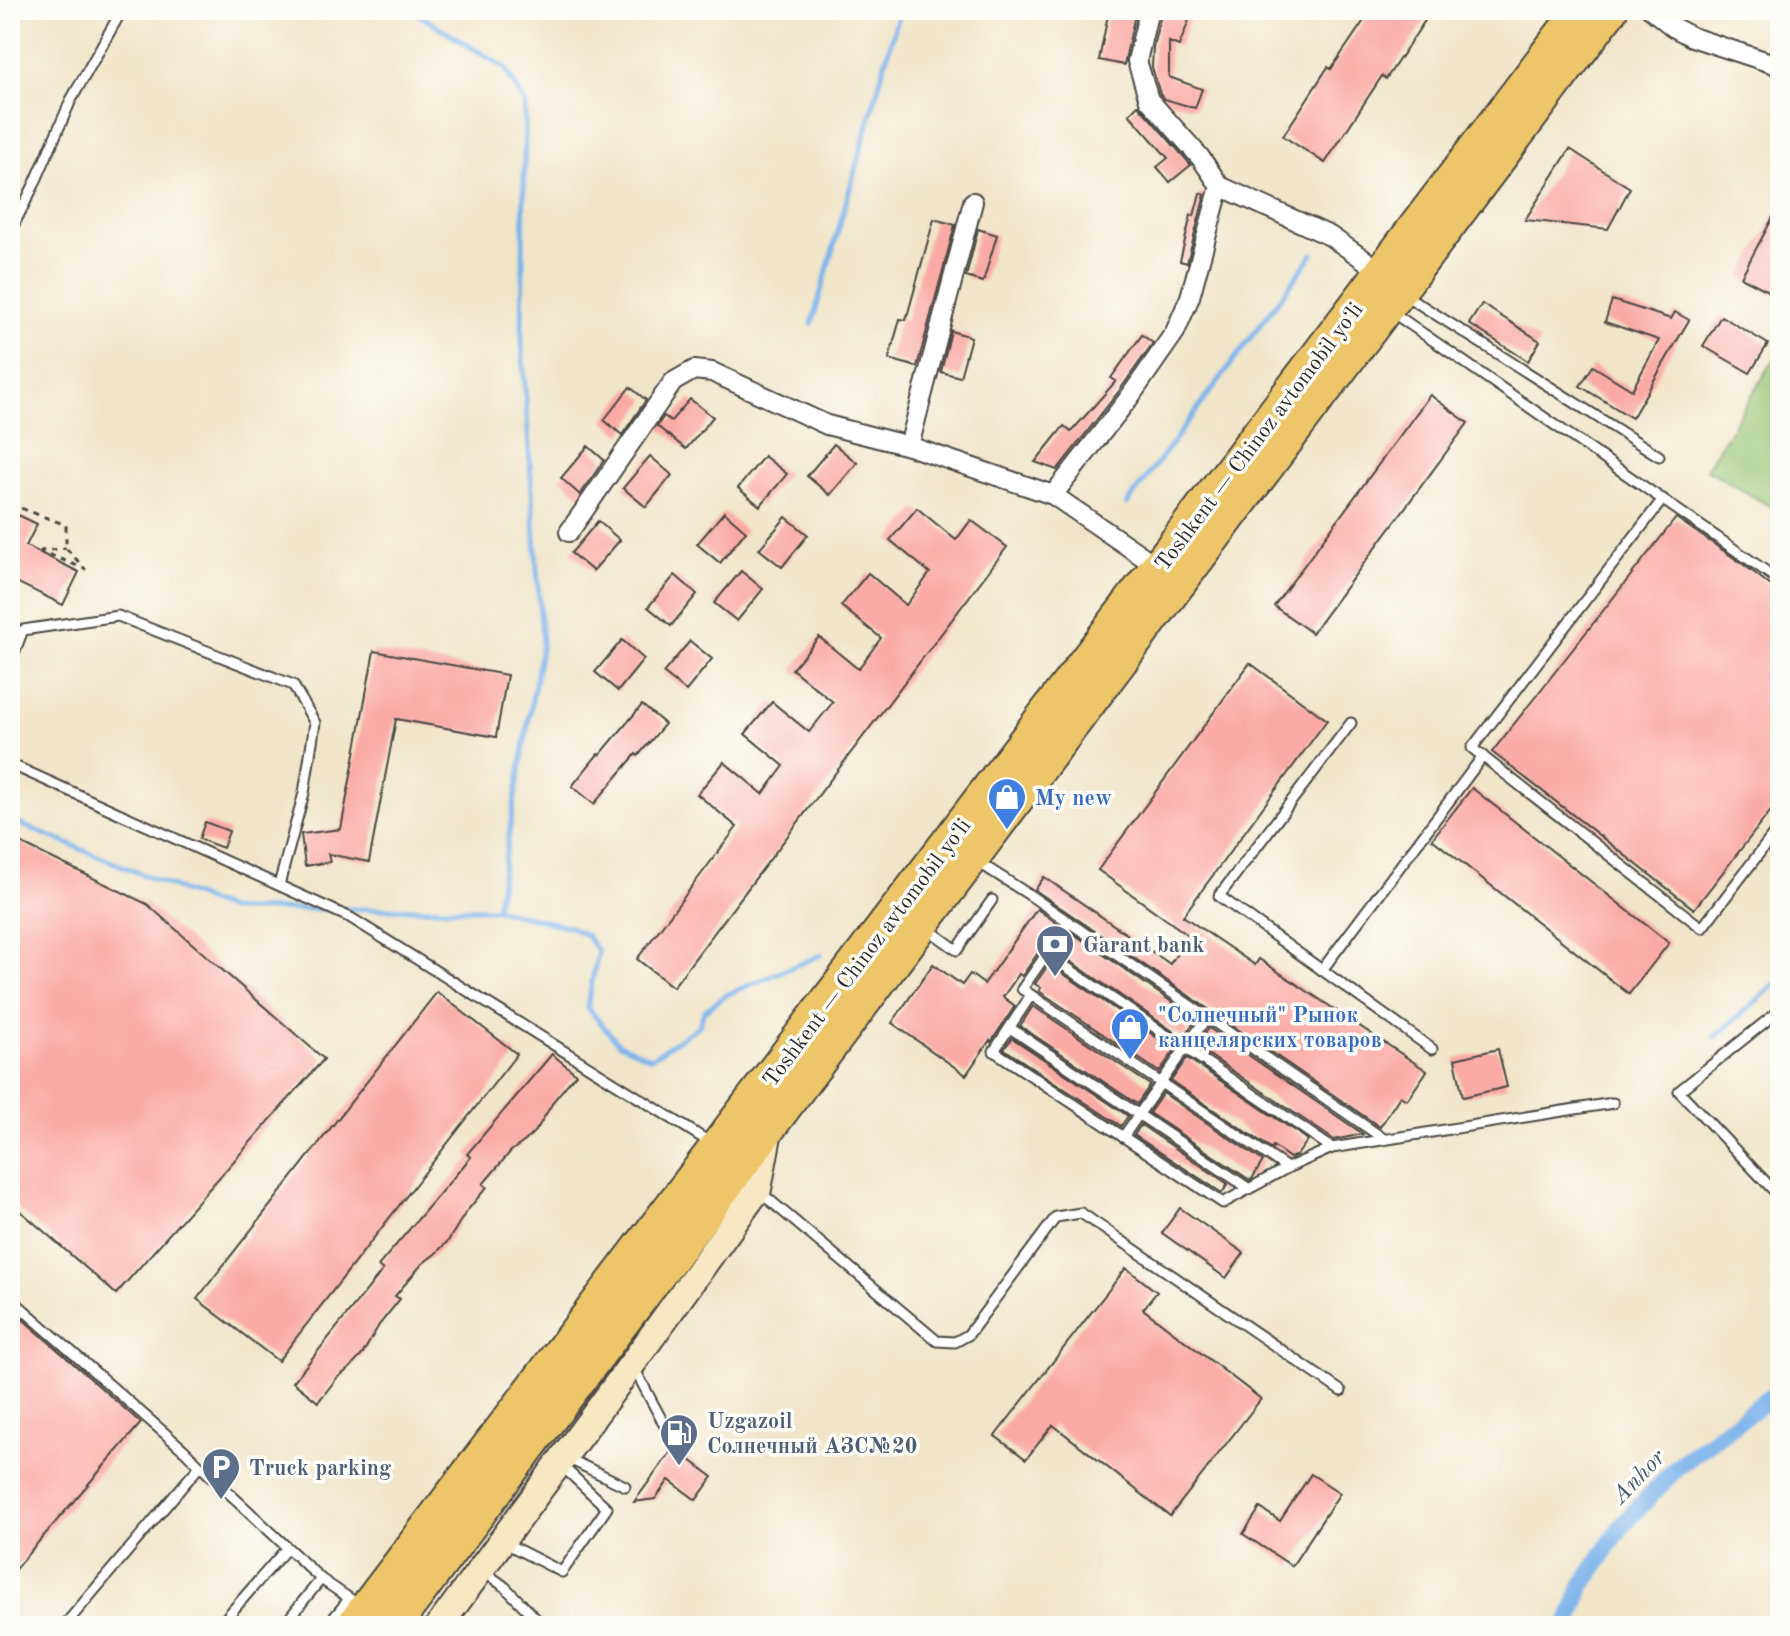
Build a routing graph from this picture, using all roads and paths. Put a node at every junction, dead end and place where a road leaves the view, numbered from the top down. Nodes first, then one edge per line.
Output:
1 (122, 10) edge
2 (1149, 10) edge
3 (1581, 10) edge
4 (1610, 10) edge
5 (1652, 10) edge
6 (1727, 10) edge
7 (1736, 10) edge
8 (1780, 66) edge
9 (1220, 186) junction
10 (973, 202) dead end
11 (10, 232) edge
12 (1389, 290) junction
13 (909, 446) junction
14 (1659, 456) dead end
15 (1053, 495) junction
16 (1663, 499) junction
17 (10, 504) edge
18 (569, 532) dead end
19 (66, 548) junction
20 (1158, 567) junction
21 (1780, 581) edge
22 (10, 664) edge
23 (1351, 723) dead end
24 (1483, 756) junction
25 (10, 764) edge
26 (1780, 826) edge
27 (972, 859) junction
28 (279, 885) junction
29 (992, 900) dead end
30 (1069, 922) junction
31 (922, 925) junction
32 (1047, 954) junction
33 (1322, 970) junction
34 (1031, 995) junction
35 (1780, 1010) edge
36 (1207, 1017) junction
37 (1010, 1028) junction
38 (1185, 1048) junction
39 (1432, 1049) dead end
40 (1161, 1083) junction
41 (1613, 1103) dead end
42 (1139, 1115) junction
43 (769, 1128) junction
44 (1123, 1137) junction
45 (1384, 1139) junction
46 (717, 1147) junction
47 (1332, 1148) junction
48 (1287, 1168) junction
49 (1248, 1188) junction
50 (758, 1189) junction
51 (1780, 1197) edge
52 (10, 1298) edge
53 (632, 1364) junction
54 (1341, 1391) dead end
55 (667, 1430) dead end
56 (507, 1460) junction
57 (562, 1460) junction
58 (200, 1466) junction
59 (625, 1486) dead end
60 (533, 1499) junction
61 (502, 1542) junction
62 (287, 1548) junction
63 (482, 1570) junction
64 (321, 1579) junction
65 (365, 1615) edge
66 (449, 1620) edge
67 (64, 1626) edge
68 (219, 1626) edge
69 (283, 1626) edge
70 (327, 1626) edge
71 (543, 1626) edge

1 - 11 lane
2 - 9 street
3 - 12 highway, Toshkent — Chinoz avtomobil yoʻli
4 - 12 highway, Toshkent — Chinoz avtomobil yoʻli
5 - 8 street
6 - 7 street
9 - 12 street
9 - 15 street
10 - 13 street
12 - 14 lane
12 - 16 lane
12 - 20 highway, Toshkent — Chinoz avtomobil yoʻli
12 - 27 highway, Toshkent — Chinoz avtomobil yoʻli
13 - 15 street
13 - 18 street
15 - 20 street
16 - 21 lane
16 - 24 lane
17 - 19 path
19 - 19 path
20 - 46 highway, Toshkent — Chinoz avtomobil yoʻli
22 - 28 lane
23 - 33 lane
24 - 26 lane
24 - 33 lane
25 - 28 lane
27 - 30 lane
27 - 31 highway, Toshkent — Chinoz avtomobil yoʻli
28 - 46 lane
29 - 31 lane
30 - 32 lane
30 - 36 lane
31 - 43 highway, Toshkent — Chinoz avtomobil yoʻli
32 - 34 lane
32 - 38 lane
33 - 39 lane
34 - 37 lane
34 - 40 lane
35 - 51 lane
36 - 38 lane
36 - 45 lane
37 - 42 lane
37 - 44 lane
38 - 40 lane
38 - 47 lane
40 - 42 lane
40 - 48 lane
41 - 45 lane
42 - 44 lane
42 - 49 lane
43 - 50 street
43 - 56 highway, Toshkent — Chinoz avtomobil yoʻli
44 - 49 lane
45 - 47 lane
46 - 56 highway, Toshkent — Chinoz avtomobil yoʻli
47 - 48 lane
48 - 49 lane
50 - 53 street
50 - 54 lane
52 - 58 lane
53 - 55 lane
53 - 57 street
56 - 60 street
56 - 65 highway, Toshkent — Chinoz avtomobil yoʻli
57 - 59 lane
57 - 60 street
57 - 61 lane
58 - 62 lane
58 - 67 lane
60 - 61 street
61 - 63 street
62 - 64 lane
62 - 68 lane
63 - 66 street
63 - 71 lane
64 - 65 lane
64 - 69 lane
65 - 70 lane

